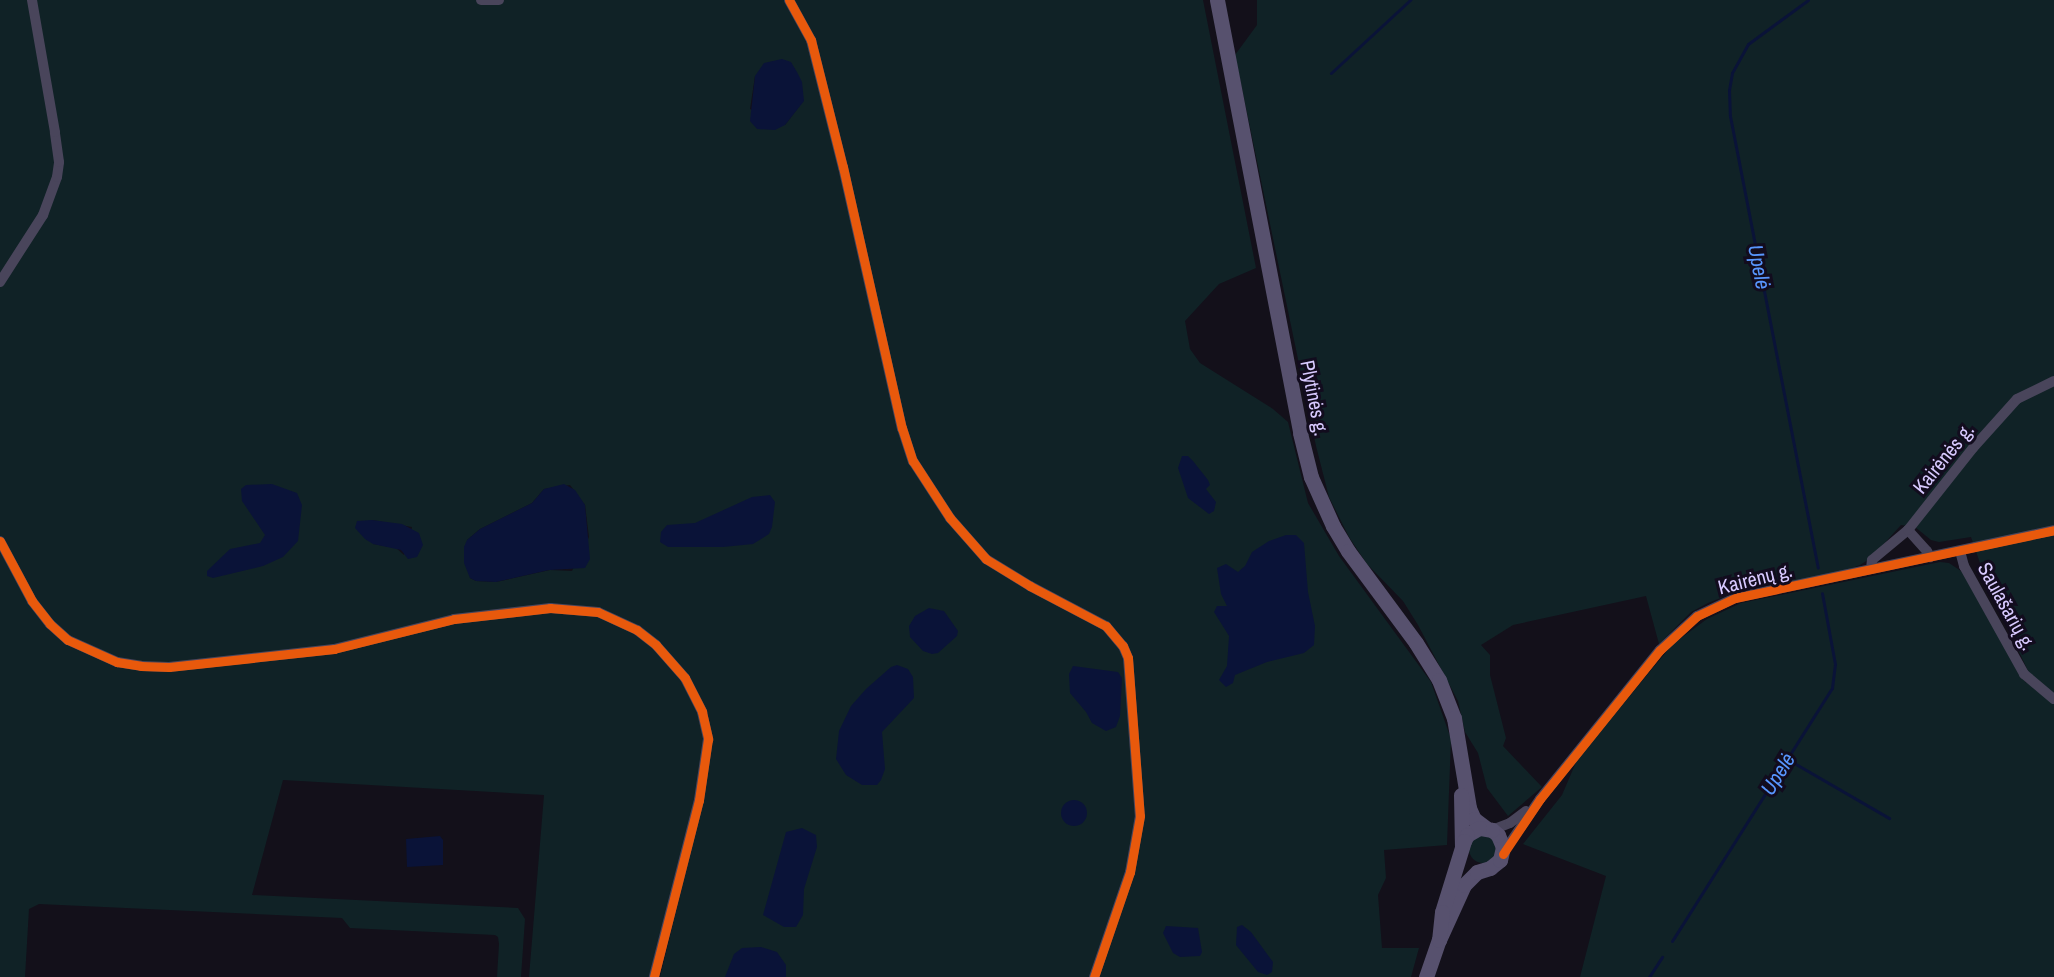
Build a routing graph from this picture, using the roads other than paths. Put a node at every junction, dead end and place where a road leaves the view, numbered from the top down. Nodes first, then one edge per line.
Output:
1 (32, 0) edge
2 (481, 0) edge
3 (500, 0) edge
4 (789, 0) edge
5 (1217, 0) edge
6 (0, 282) edge
7 (2054, 381) edge
8 (1908, 530) junction
9 (2054, 530) edge
10 (0, 541) edge
11 (1960, 551) junction
12 (1930, 557) junction
13 (1871, 569) junction
14 (2054, 699) edge
15 (1462, 768) junction
16 (1540, 799) junction
17 (1489, 829) junction
18 (1462, 848) junction
19 (1503, 854) junction
20 (1484, 870) junction
21 (1439, 940) junction
22 (654, 977) edge
23 (1094, 977) edge
24 (1426, 977) edge

1 - 6 street
2 - 3 street
4 - 23 street
5 - 15 main road, Plytinės g.
7 - 8 street, Kairėnės g.
8 - 12 street
8 - 13 street, Kairėnės g.
9 - 11 street, Kairėnų g.
10 - 22 street
11 - 12 street, Kairėnų g.
11 - 14 street, Saulašarių g.
12 - 13 street, Kairėnų g.
13 - 16 street, Kairėnų g.
15 - 17 main road, Plytinės g.
15 - 18 main road, Plytinės g.
16 - 17 street, Kairėnų g.
16 - 19 street, Kairėnų g.
17 - 18 main road
17 - 19 main road
18 - 20 main road
18 - 21 main road
19 - 20 main road
20 - 21 main road
21 - 24 main road

